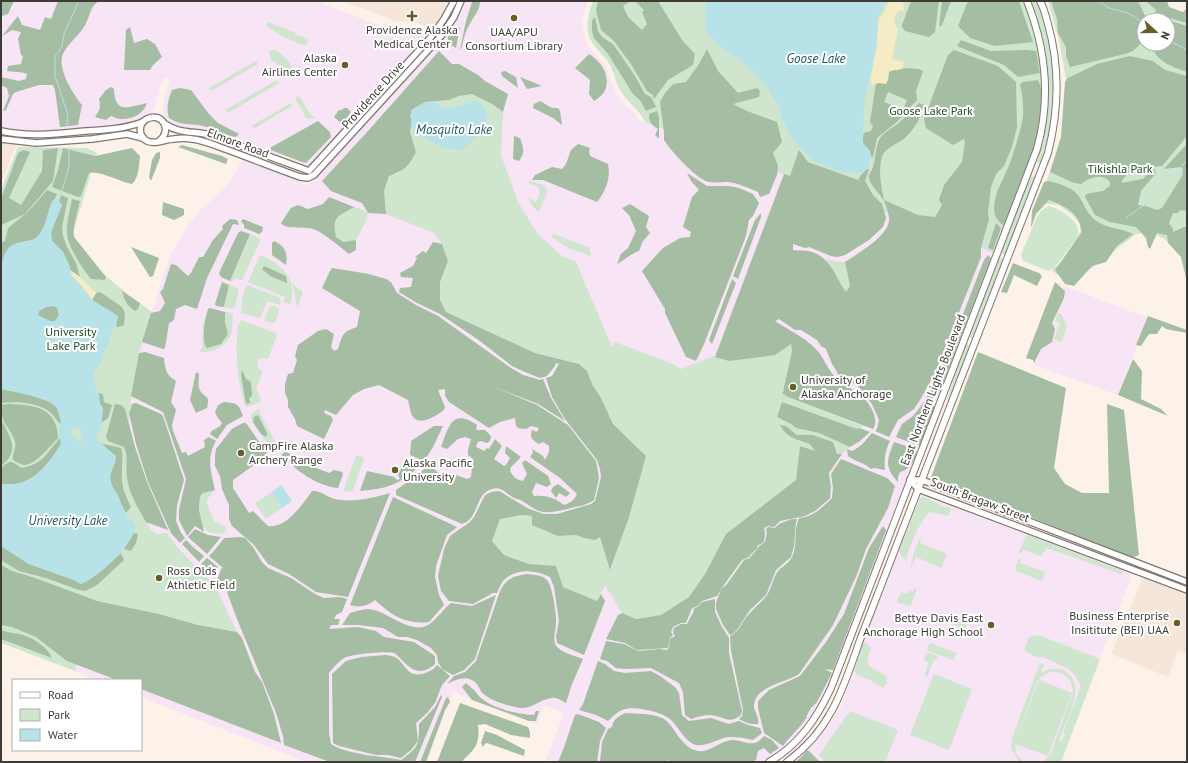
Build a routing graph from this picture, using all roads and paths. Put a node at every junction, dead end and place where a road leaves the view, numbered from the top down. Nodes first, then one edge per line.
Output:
1 (454, 1) edge
2 (461, 1) edge
3 (1027, 1) edge
4 (1040, 1) edge
5 (143, 122) junction
6 (164, 124) junction
7 (1, 131) edge
8 (143, 138) junction
9 (1, 139) edge
10 (159, 141) junction
11 (309, 171) joint
12 (308, 178) joint
13 (967, 330) junction
14 (974, 346) junction
15 (910, 480) junction
16 (922, 480) junction
17 (918, 489) junction
18 (1187, 582) edge
19 (1187, 590) edge
20 (769, 762) edge
21 (787, 762) edge

1 - 11 main road, Providence Drive
2 - 12 main road, Providence Drive
3 - 13 main road, East Northern Lights Boulevard
4 - 14 main road, East Northern Lights Boulevard
5 - 6 main road
5 - 7 main road
5 - 8 main road
6 - 10 main road
6 - 11 main road, Elmore Road
8 - 9 main road
8 - 10 main road
10 - 12 main road, Elmore Road
13 - 14 main road
13 - 15 main road, East Northern Lights Boulevard
14 - 16 main road, East Northern Lights Boulevard
15 - 16 main road, South Bragaw Street
15 - 17 main road, South Bragaw Street
15 - 20 main road, East Northern Lights Boulevard
16 - 17 main road, East Northern Lights Boulevard
16 - 18 main road, South Bragaw Street
17 - 19 main road, South Bragaw Street
17 - 21 main road, East Northern Lights Boulevard

